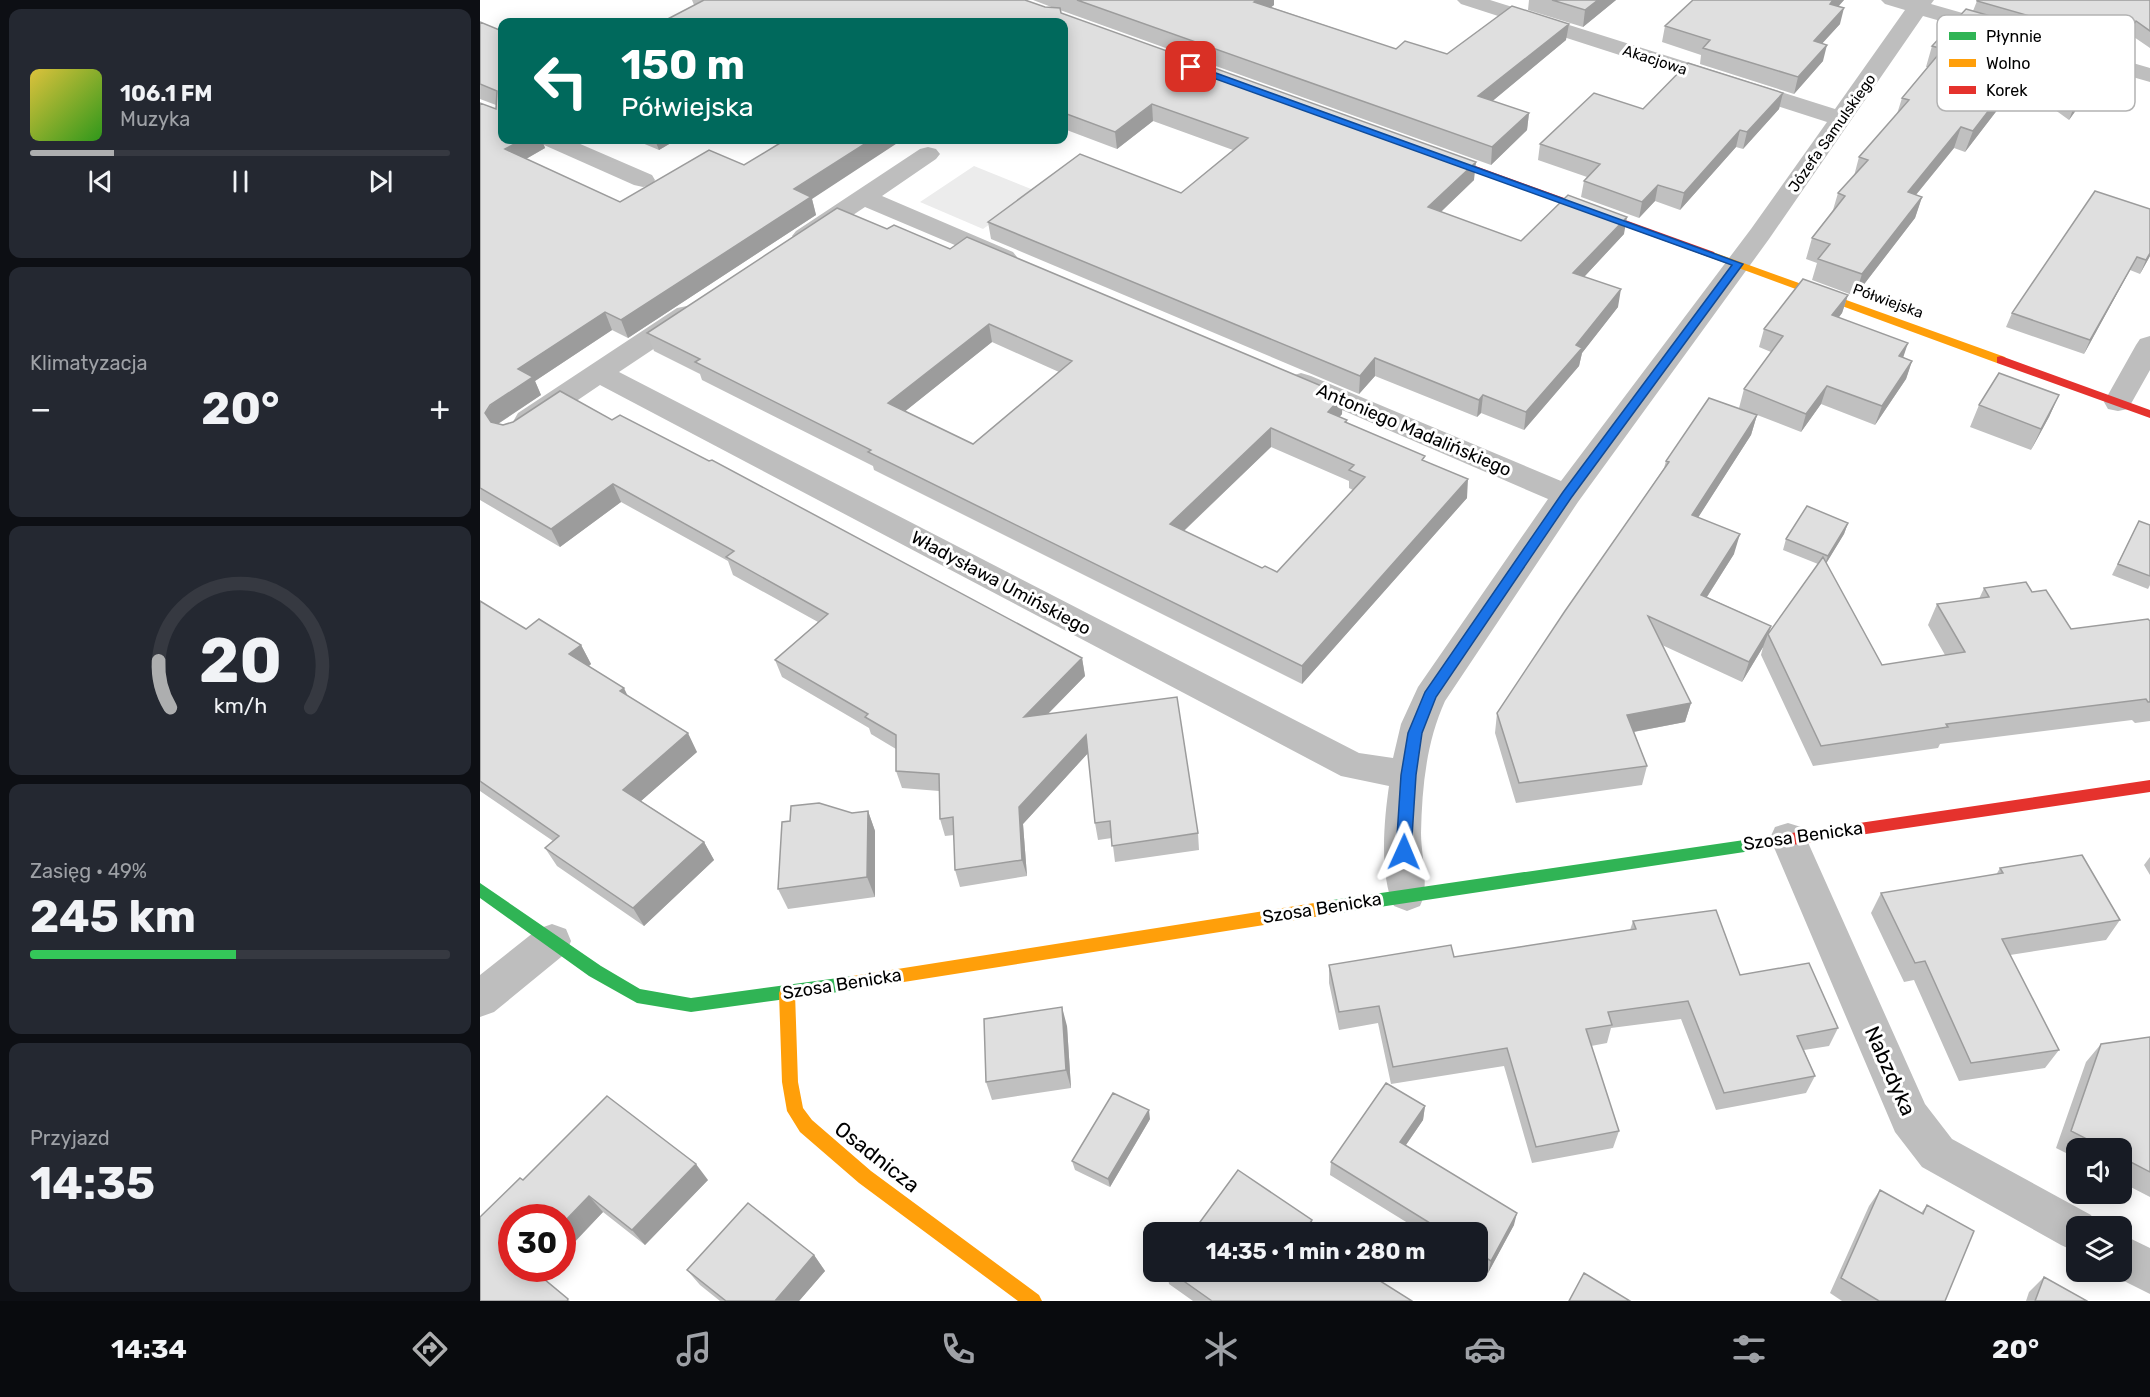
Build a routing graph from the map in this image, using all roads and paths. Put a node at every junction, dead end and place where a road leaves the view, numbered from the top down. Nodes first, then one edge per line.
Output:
1 (1468, 0) edge
2 (1892, 0) edge
3 (1921, 4) edge
4 (1954, 15) edge
5 (2135, 71) edge
6 (2150, 75) edge
7 (1842, 119) junction
8 (561, 144) edge
9 (1424, 150) edge
10 (928, 154) dead end
11 (633, 176) dead end
12 (863, 197) junction
13 (785, 249) edge
14 (1738, 264) junction
15 (1028, 267) edge
16 (706, 301) edge
17 (2150, 345) edge
18 (599, 373) junction
19 (1280, 374) edge
20 (2118, 402) junction
21 (2150, 414) edge
22 (511, 431) edge
23 (1567, 495) junction
24 (1408, 775) junction
25 (2150, 786) edge
26 (1788, 838) junction
27 (480, 890) edge
28 (1407, 895) junction
29 (552, 941) junction
30 (787, 993) junction
31 (480, 999) edge
32 (2066, 1224) edge
33 (2132, 1262) edge
34 (2150, 1272) edge
35 (1033, 1301) edge

1 - 7 street, Akacjowa
2 - 3 street
3 - 4 street
3 - 7 street, Józefa Samulskiego
5 - 6 street
7 - 14 street, Józefa Samulskiego
8 - 11 street
9 - 14 street, Półwiejska
10 - 12 street
12 - 13 street
12 - 15 street
14 - 20 street, Półwiejska
14 - 23 street, Józefa Samulskiego
16 - 18 street
17 - 20 street
18 - 22 street
18 - 24 street, Władysława Umińskiego
19 - 23 street, Antoniego Madalińskiego
20 - 21 street, Półwiejska
23 - 24 street, Józefa Samulskiego
24 - 28 street, Józefa Samulskiego
25 - 26 street, Szosa Benicka
26 - 28 street, Szosa Benicka
26 - 32 street, Nabzdyka
27 - 29 street
28 - 30 street, Szosa Benicka
29 - 30 street, Szosa Benicka
29 - 31 street
30 - 35 street, Osadnicza
33 - 34 street

